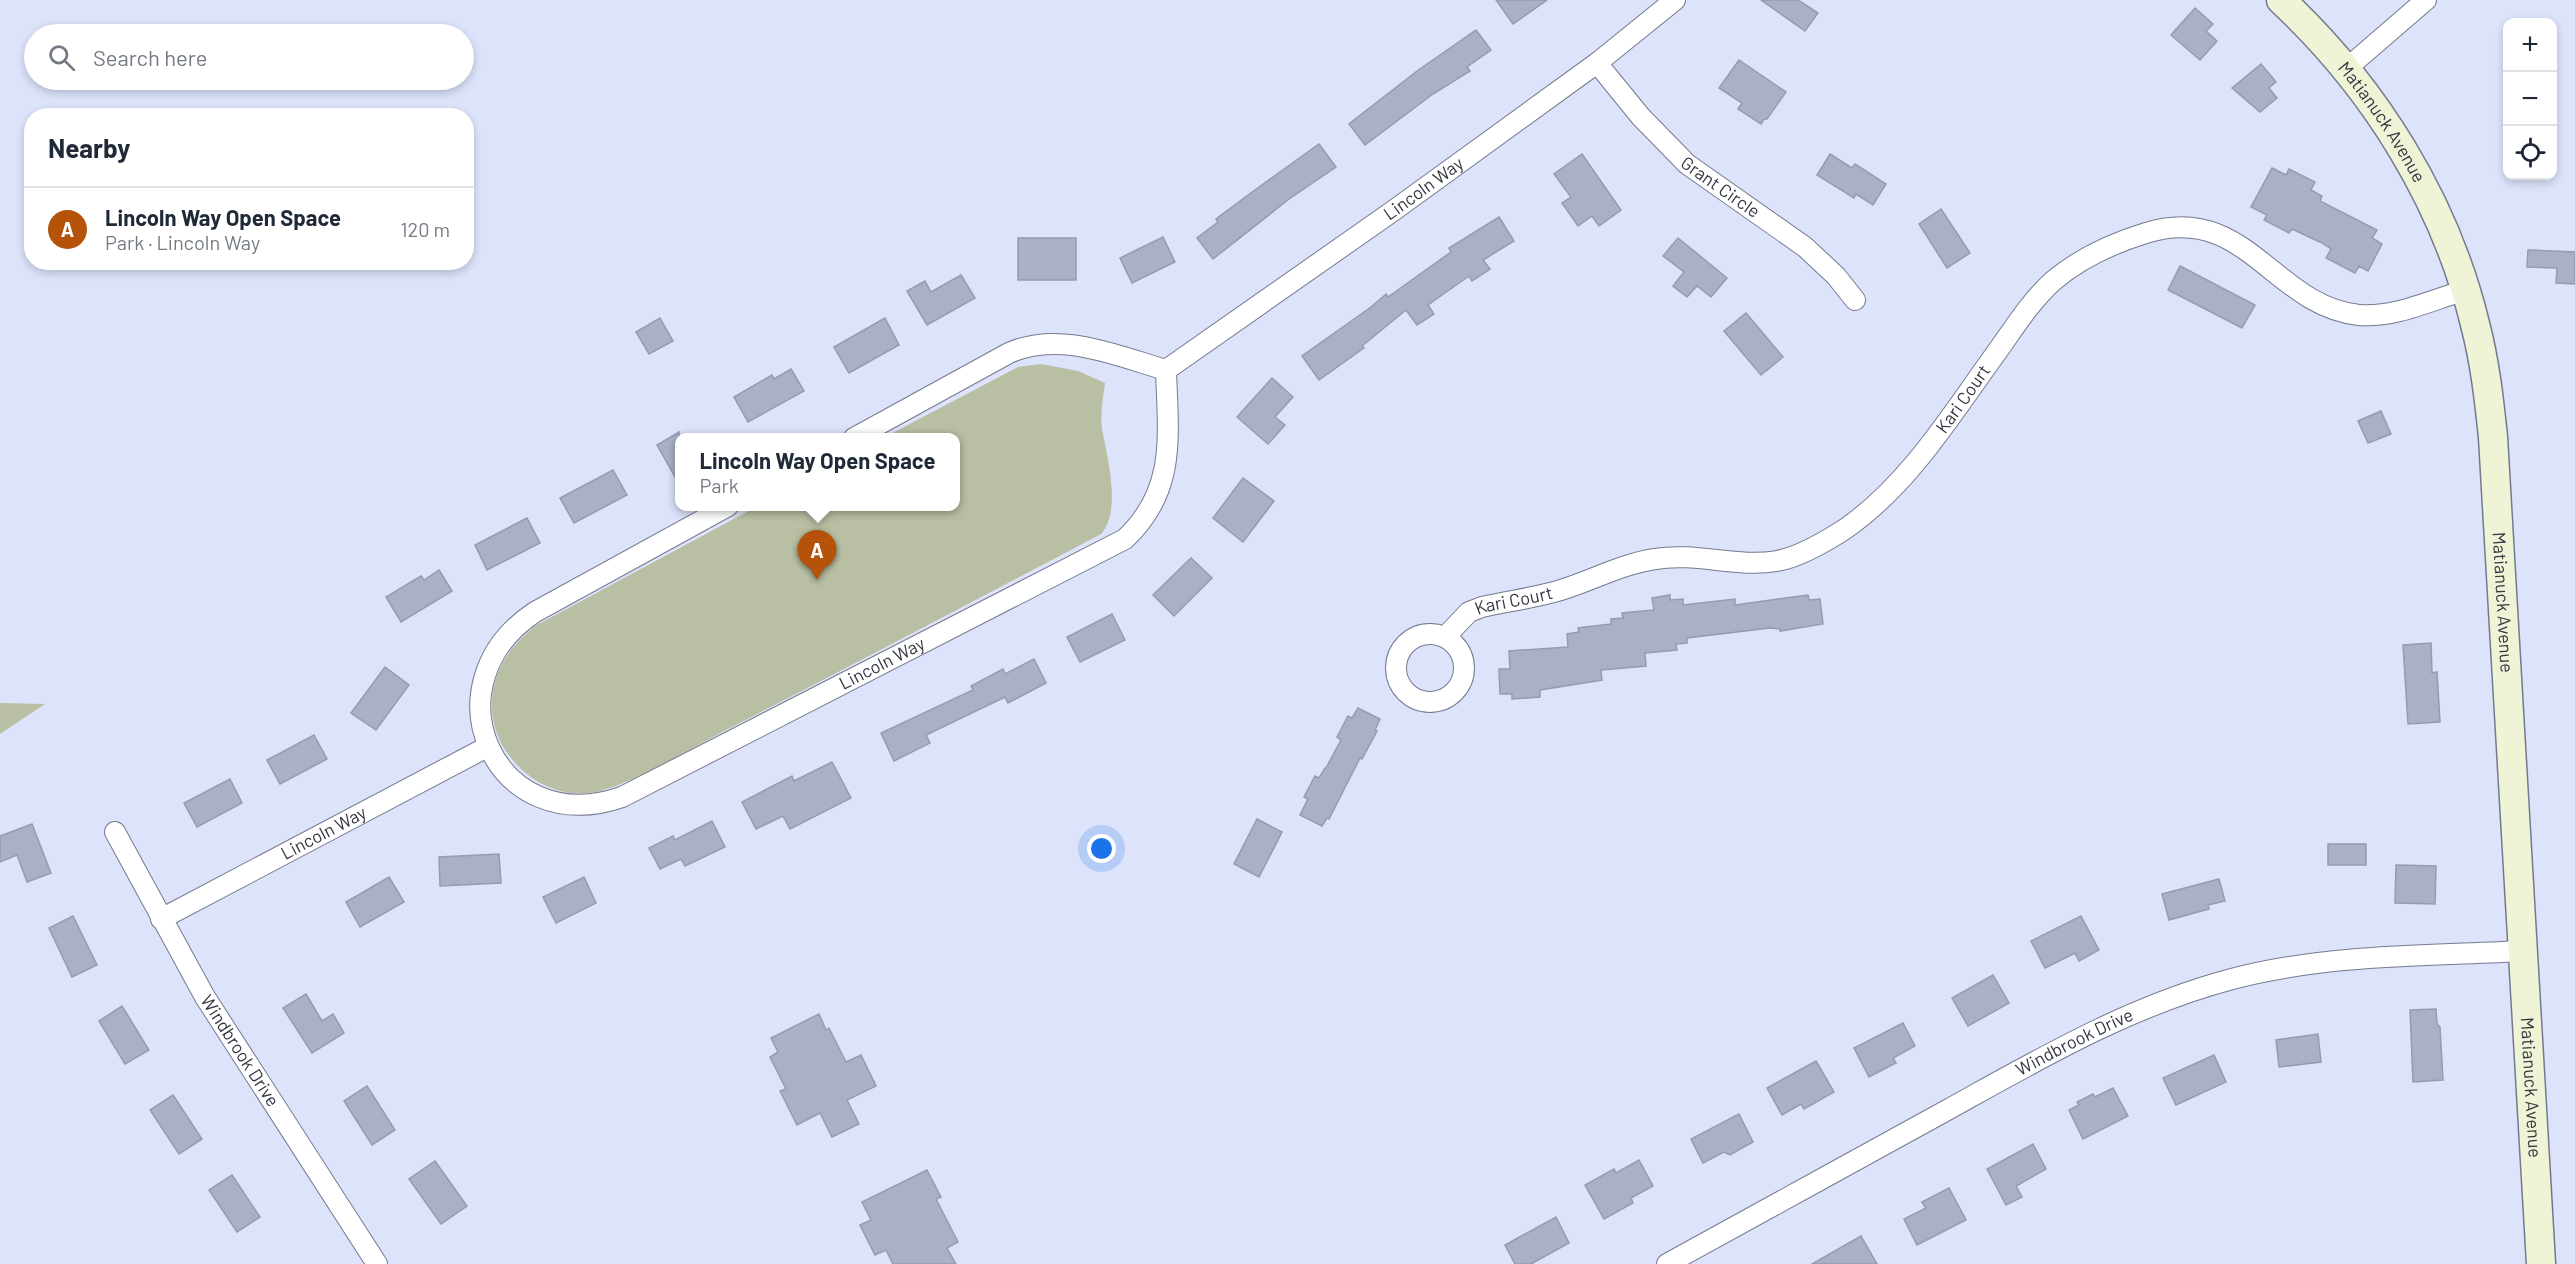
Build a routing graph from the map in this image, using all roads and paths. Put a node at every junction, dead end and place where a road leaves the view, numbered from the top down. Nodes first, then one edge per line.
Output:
1 (1675, 0) edge
2 (2281, 0) edge
3 (2426, 0) edge
4 (1597, 63) junction
5 (2346, 69) junction
6 (2466, 290) junction
7 (1855, 300) dead end
8 (1166, 370) junction
9 (863, 433) edge
10 (721, 511) edge
11 (1444, 637) dead end
12 (487, 747) junction
13 (115, 832) dead end
14 (161, 919) junction
15 (2524, 951) junction
16 (377, 1264) edge
17 (1667, 1264) edge
18 (2541, 1264) edge

1 - 4 street, Lincoln Way
2 - 5 street, Matianuck Avenue
3 - 5 street
4 - 7 street, Grant Circle
4 - 8 street, Lincoln Way
5 - 6 street, Matianuck Avenue
6 - 11 street, Kari Court
6 - 15 street, Matianuck Avenue
8 - 9 street
8 - 12 street, Lincoln Way
10 - 12 street, Lincoln Way
12 - 14 street, Lincoln Way
13 - 14 street, Windbrook Drive
14 - 16 street, Windbrook Drive
15 - 17 street, Windbrook Drive
15 - 18 street, Matianuck Avenue

